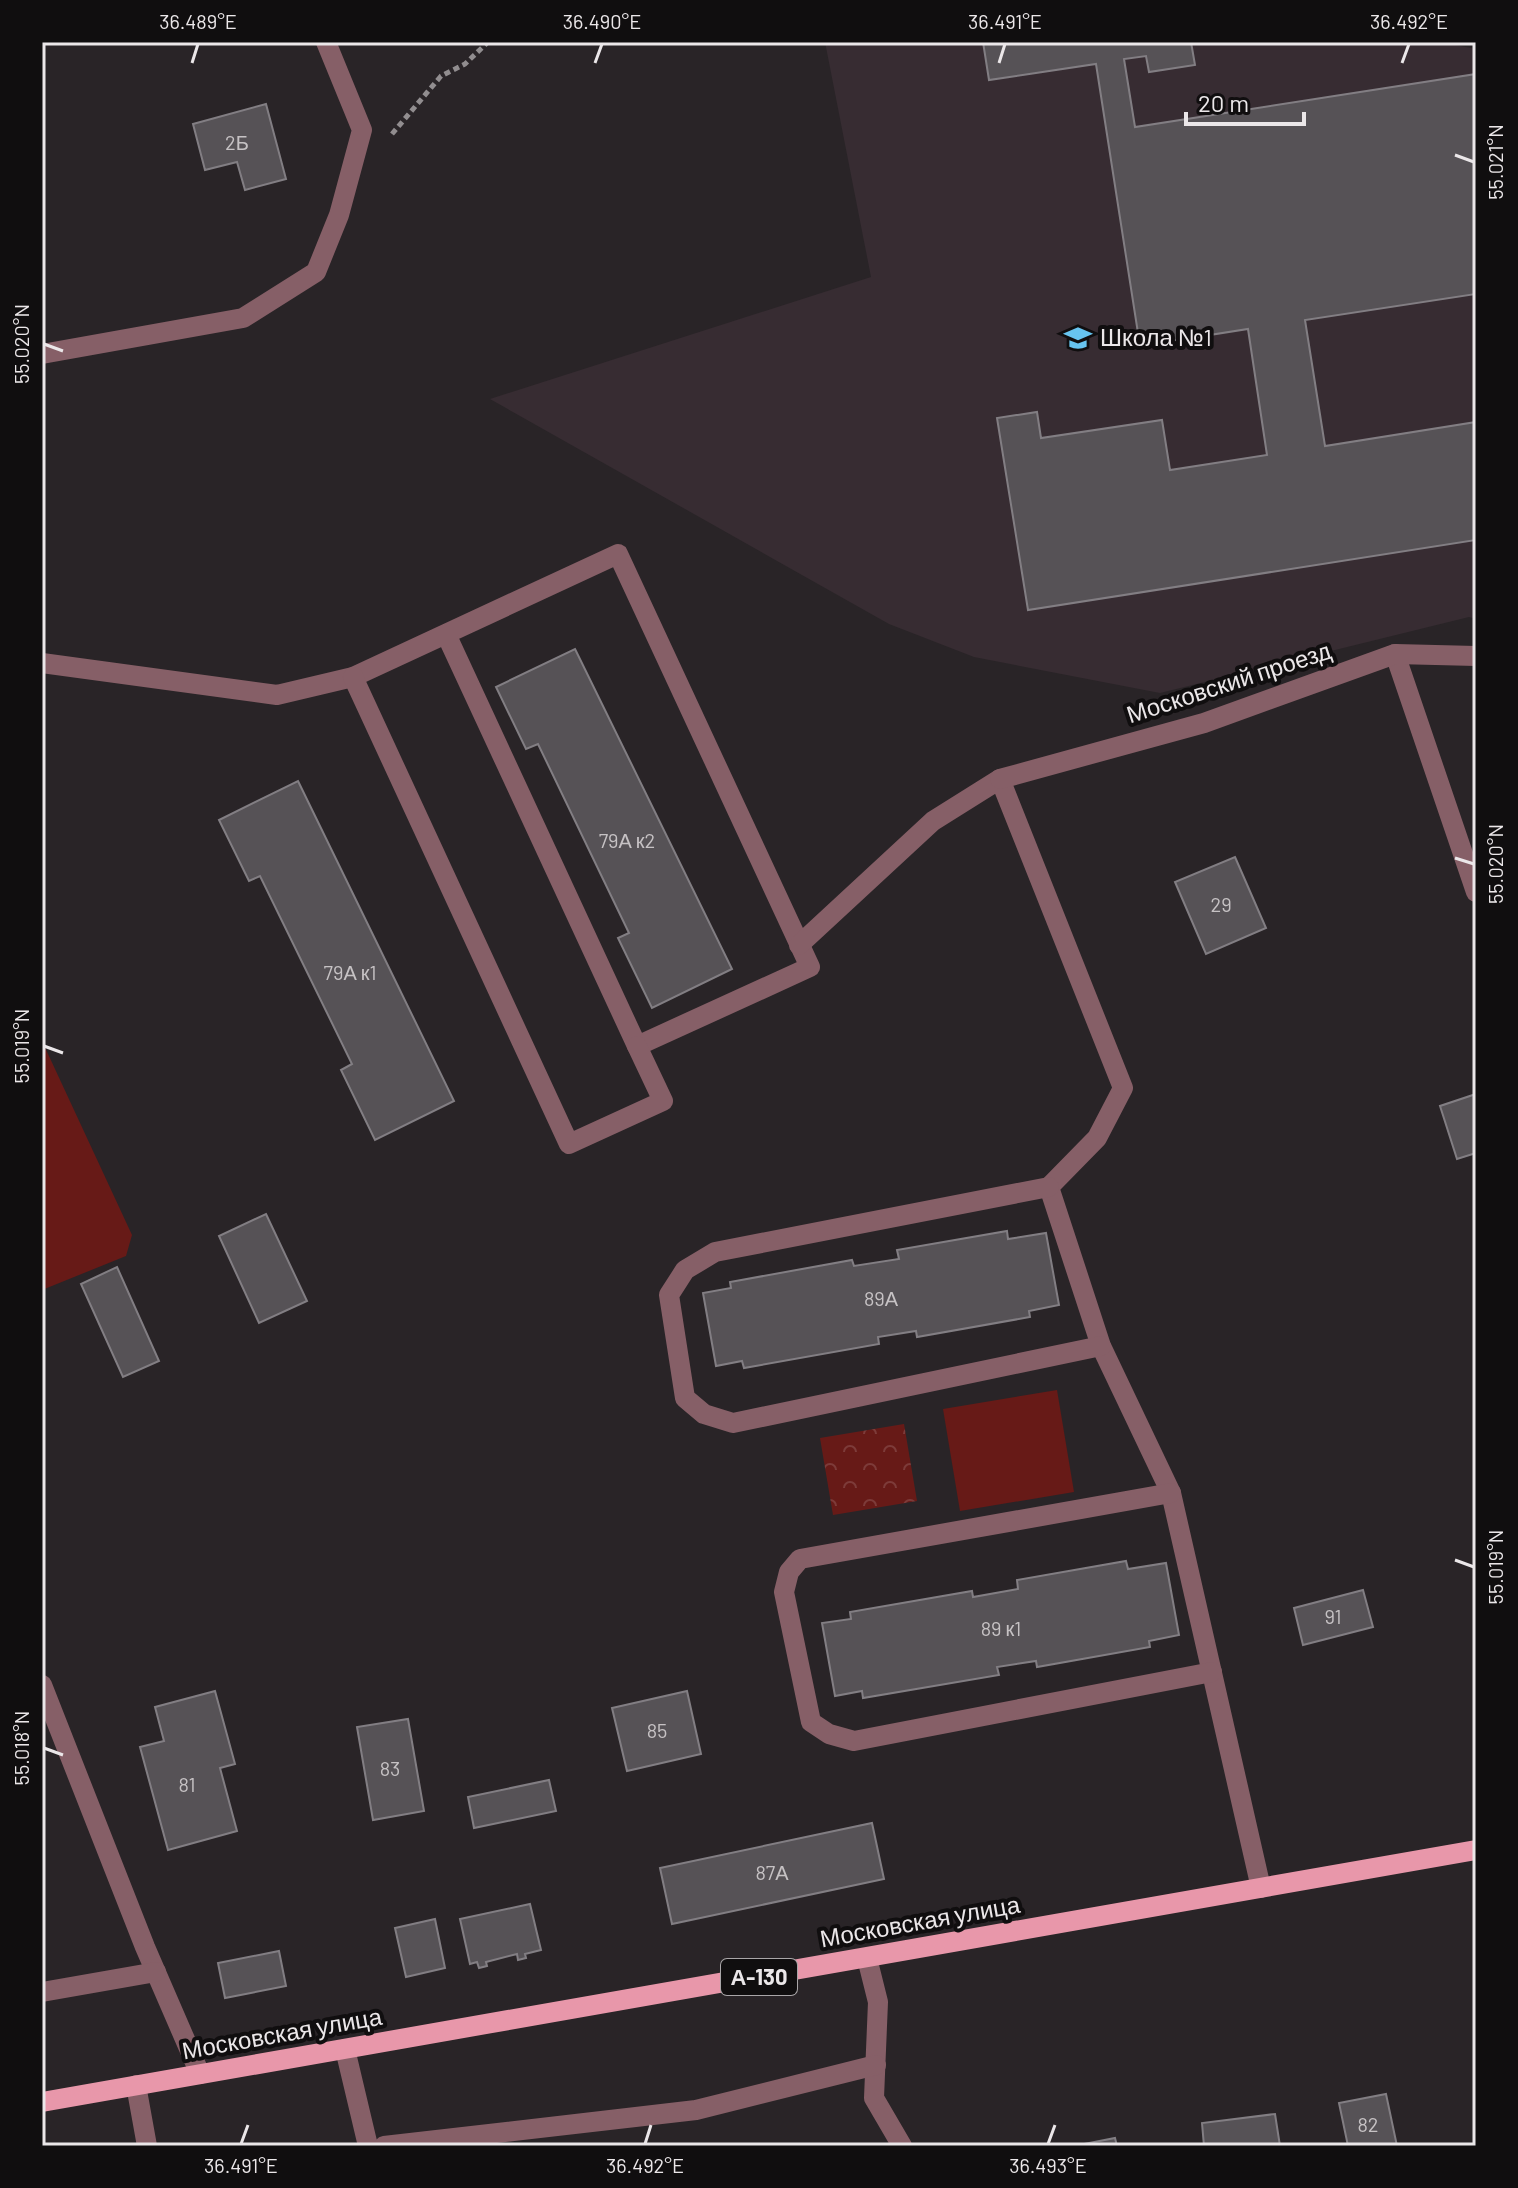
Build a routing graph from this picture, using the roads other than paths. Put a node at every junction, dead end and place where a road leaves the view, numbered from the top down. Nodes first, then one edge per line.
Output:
1 (326, 42) edge
2 (42, 354) edge
3 (446, 634) junction
4 (1395, 654) junction
5 (1476, 656) edge
6 (42, 663) edge
7 (353, 677) junction
8 (1000, 779) junction
9 (1476, 892) edge
10 (799, 945) junction
11 (637, 1046) junction
12 (1049, 1187) junction
13 (1101, 1346) junction
14 (1171, 1493) junction
15 (1212, 1672) junction
16 (42, 1685) edge
17 (1476, 1850) edge
18 (1261, 1888) junction
19 (867, 1958) junction
20 (156, 1972) junction
21 (42, 1992) edge
22 (345, 2049) junction
23 (876, 2065) junction
24 (200, 2074) junction
25 (136, 2085) junction
26 (42, 2102) edge
27 (147, 2146) edge
28 (368, 2146) edge
29 (384, 2146) edge
30 (902, 2146) edge

1 - 2 street
3 - 7 street
3 - 10 street
3 - 11 street
4 - 5 street, Московский проезд
4 - 8 street, Московский проезд
4 - 9 street
6 - 7 street
7 - 11 street
8 - 10 street, Московский проезд
8 - 12 street
10 - 11 street
12 - 13 street
12 - 13 street
13 - 14 street
14 - 15 street
14 - 15 street
15 - 18 street
16 - 20 street
17 - 18 main road, Московская улица / А-130
18 - 19 main road, Московская улица / А-130
19 - 22 main road, Московская улица / А-130
19 - 23 street
20 - 21 street
20 - 24 street
22 - 24 main road, Московская улица / А-130
22 - 28 street
23 - 29 street
23 - 30 street
24 - 25 main road, Московская улица / А-130
25 - 26 main road, Московская улица / А-130
25 - 27 street

